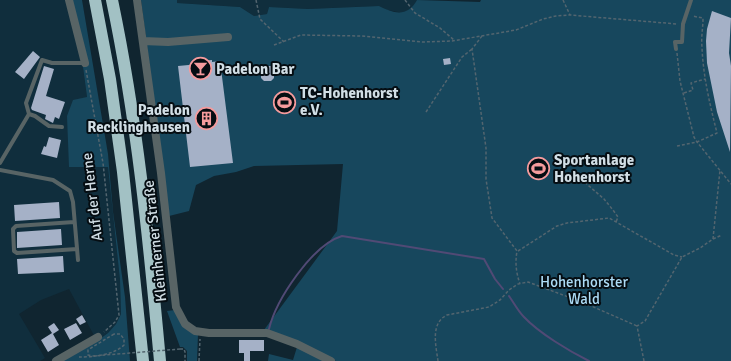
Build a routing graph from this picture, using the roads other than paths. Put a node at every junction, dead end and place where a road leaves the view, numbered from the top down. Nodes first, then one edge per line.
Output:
1 (69, 0) edge
2 (95, 0) edge
3 (112, 0) edge
4 (137, 0) edge
5 (691, 0) edge
6 (228, 37) dead end
7 (143, 41) junction
8 (676, 49) road end
9 (85, 63) joint
10 (28, 114) junction
11 (62, 127) dead end
12 (0, 163) edge
13 (0, 170) edge
14 (74, 222) junction
15 (77, 249) junction
16 (78, 260) dead end
17 (98, 337) road end
18 (56, 361) edge
19 (143, 361) edge
20 (160, 361) edge
21 (331, 361) edge

1 - 9 street
2 - 19 highway
3 - 20 highway
4 - 7 street, Kleinherner Straße
5 - 8 lane
6 - 7 street
7 - 21 street, Kleinherner Straße
9 - 10 lane
10 - 11 lane
10 - 12 lane
13 - 14 lane
14 - 15 lane
14 - 15 lane
15 - 16 lane
17 - 18 street

